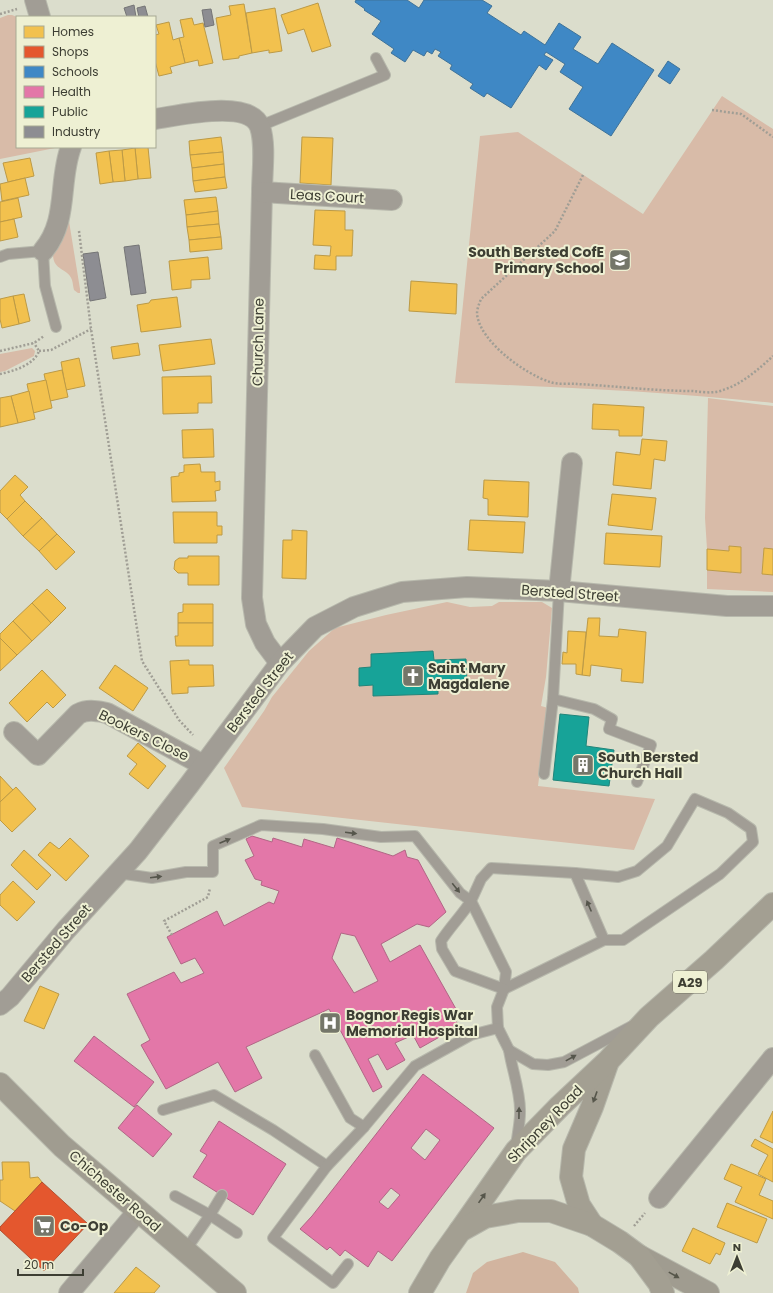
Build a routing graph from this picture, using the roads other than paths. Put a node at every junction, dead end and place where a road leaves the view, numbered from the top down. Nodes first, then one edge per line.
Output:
1 (35, 0) edge
2 (40, 16) edge
3 (376, 58) dead end
4 (156, 119) edge
5 (260, 126) junction
6 (71, 148) edge
7 (262, 192) junction
8 (392, 200) dead end
9 (43, 251) junction
10 (0, 257) edge
11 (56, 327) road end
12 (572, 463) dead end
13 (559, 591) junction
14 (773, 606) edge
15 (280, 663) junction
16 (553, 699) junction
17 (14, 732) dead end
18 (207, 760) junction
19 (544, 774) dead end
20 (637, 782) dead end
21 (118, 872) junction
22 (575, 872) junction
23 (471, 901) junction
24 (773, 904) edge
25 (604, 940) junction
26 (504, 989) junction
27 (0, 1005) edge
28 (649, 1017) junction
29 (498, 1028) junction
30 (509, 1050) junction
31 (315, 1055) dead end
32 (773, 1058) edge
33 (608, 1060) junction
34 (2, 1091) edge
35 (162, 1110) dead end
36 (364, 1127) junction
37 (516, 1151) junction
38 (327, 1166) junction
39 (222, 1195) dead end
40 (175, 1196) dead end
41 (659, 1198) dead end
42 (138, 1211) junction
43 (210, 1215) junction
44 (592, 1225) junction
45 (460, 1230) junction
46 (237, 1233) dead end
47 (185, 1251) junction
48 (639, 1256) junction
49 (348, 1264) dead end
50 (70, 1293) edge
51 (235, 1293) edge
52 (420, 1293) edge
53 (662, 1293) edge
54 (708, 1293) edge

1 - 2 street
3 - 5 lane
4 - 5 street
5 - 7 street, Church Lane
6 - 9 street
7 - 8 street, Leas Court
7 - 15 street, Church Lane
9 - 10 lane
9 - 11 lane
12 - 13 street
13 - 14 street, Bersted Street
13 - 15 street, Bersted Street
13 - 16 lane
15 - 18 street, Bersted Street
16 - 19 lane
16 - 20 lane
17 - 18 street, Bookers Close
18 - 21 street, Bersted Street
21 -> 23 lane
21 - 27 street, Bersted Street
22 - 23 lane
25 -> 22 lane
22 - 25 lane
23 - 26 lane
23 - 26 lane
24 - 28 main road, Shripney Road / A29
25 - 26 lane
26 - 29 lane
30 -> 28 lane
28 - 33 main road, Shripney Road / A29
29 - 30 lane
29 - 36 lane
37 -> 30 lane
31 - 36 lane
32 - 41 street
33 - 37 main road, Shripney Road / A29
33 -> 44 main road, Shripney Road / A29
34 - 42 main road, Chichester Road
35 - 38 lane
36 - 38 lane
45 -> 37 main road, Shripney Road / A29
38 - 49 lane
39 - 43 lane
40 - 43 lane
42 - 47 main road, Chichester Road
42 - 50 street
43 - 46 lane
43 - 47 lane
44 - 45 main road, A29
44 - 48 main road, A29
45 - 52 main road, A29
47 - 51 main road, Chichester Road
48 - 53 main road, A29
48 -> 54 main road

